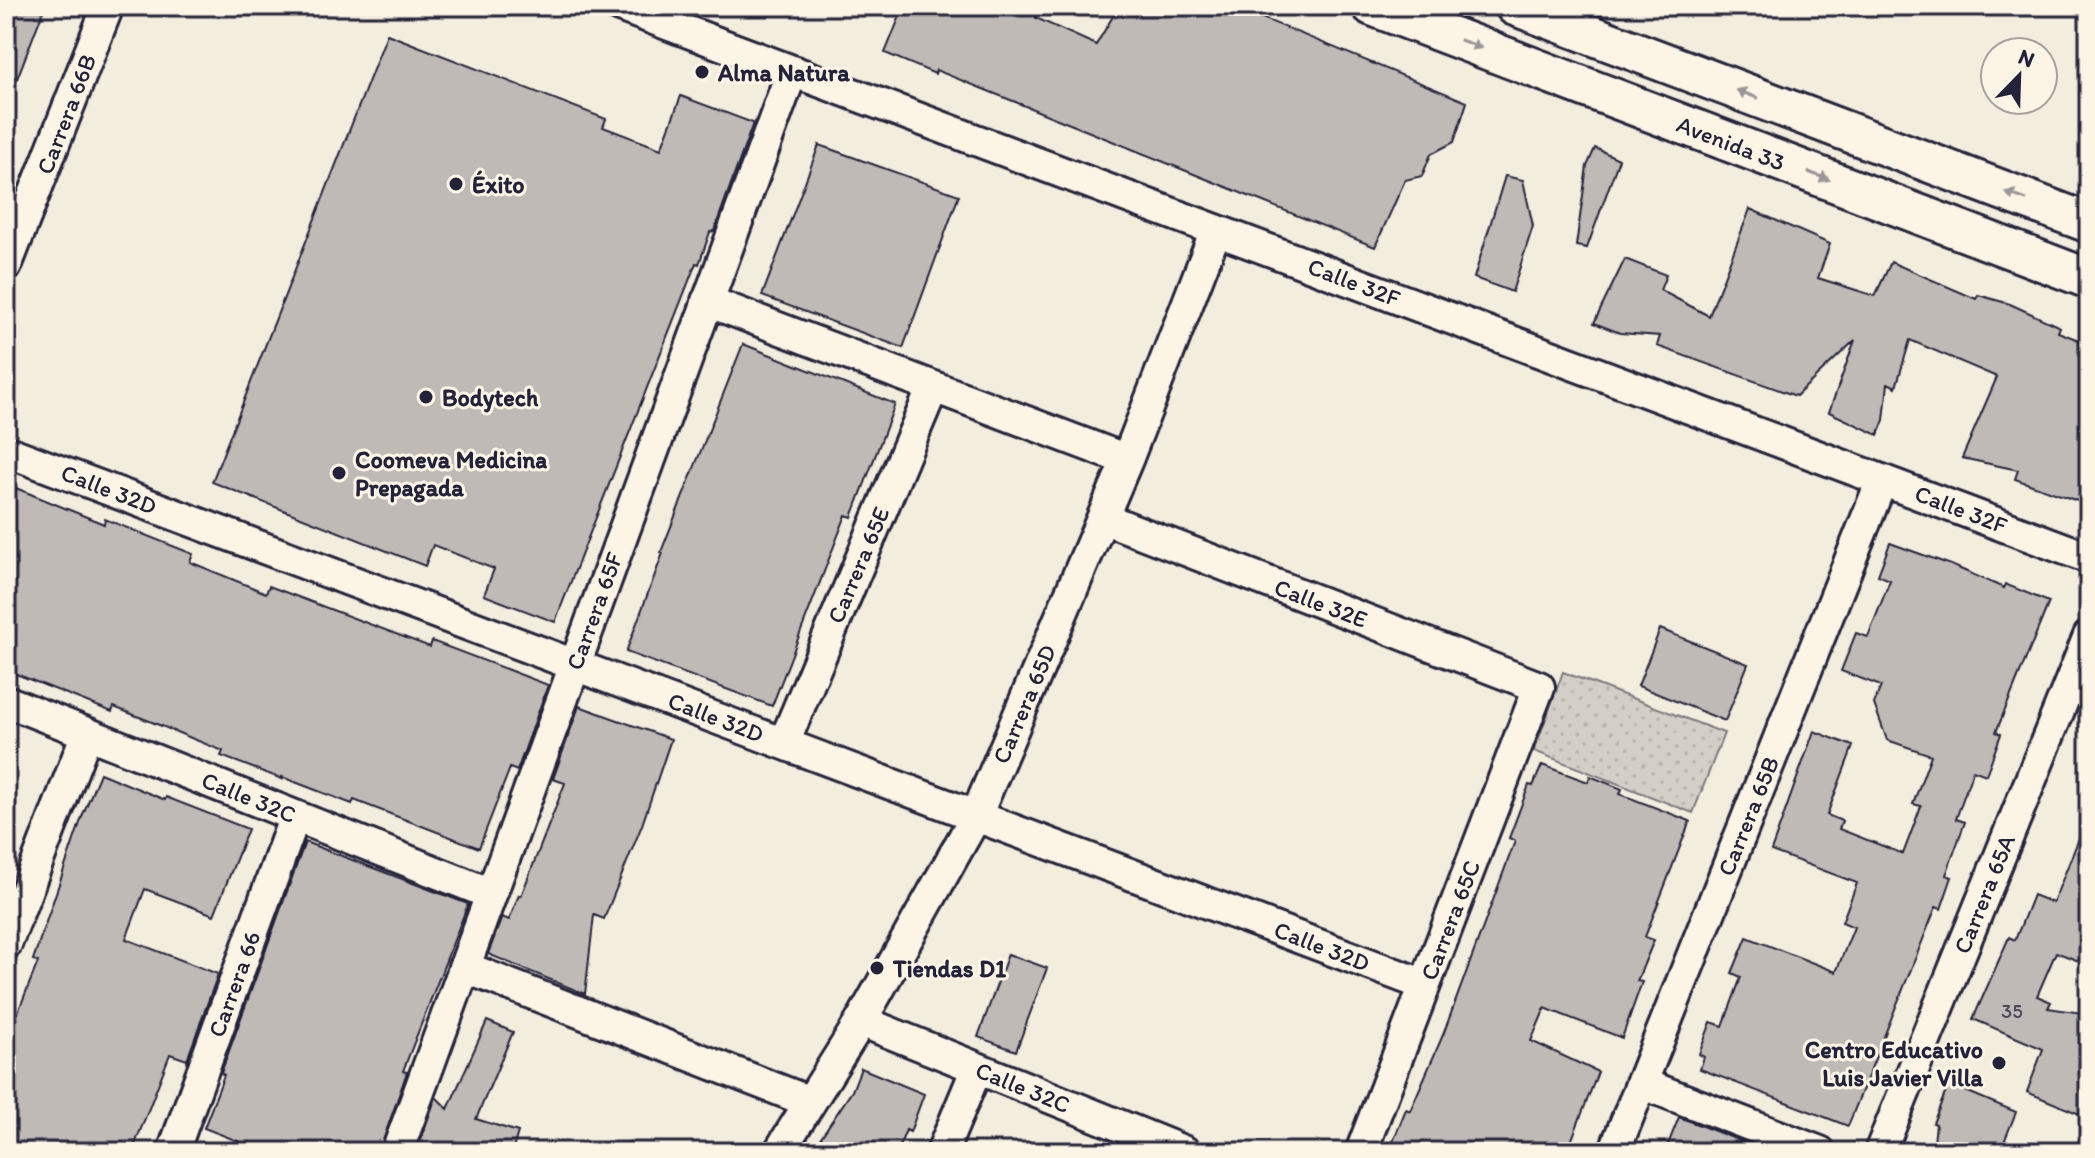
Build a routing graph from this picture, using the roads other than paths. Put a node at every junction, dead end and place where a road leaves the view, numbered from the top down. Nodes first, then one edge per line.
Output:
1 (108, 6) edge
2 (619, 6) edge
3 (1372, 6) edge
4 (1515, 6) edge
5 (792, 71) junction
6 (2089, 223) edge
7 (1216, 230) junction
8 (6, 266) edge
9 (2089, 279) edge
10 (707, 301) junction
11 (933, 387) junction
12 (6, 451) edge
13 (1127, 460) junction
14 (1882, 480) junction
15 (1103, 518) junction
16 (2089, 558) edge
17 (2089, 636) edge
18 (575, 664) junction
19 (1539, 687) joint
20 (6, 701) edge
21 (87, 733) junction
22 (784, 743) junction
23 (295, 816) junction
24 (976, 816) junction
25 (491, 894) junction
26 (6, 944) edge
27 (464, 967) junction
28 (1425, 985) junction
29 (861, 1021) junction
30 (977, 1068) junction
31 (1641, 1083) junction
32 (810, 1102) junction
33 (173, 1152) edge
34 (397, 1152) edge
35 (779, 1152) edge
36 (942, 1152) edge
37 (1185, 1152) edge
38 (1361, 1152) edge
39 (1614, 1152) edge
40 (1820, 1152) edge
41 (1880, 1152) edge

1 - 8 street, Carrera 66B
2 - 5 street, Calle 32F
3 -> 9 main road, Avenida 33
6 -> 4 main road
5 - 7 street, Calle 32F
5 - 10 street, Carrera 65F
7 - 13 street, Carrera 65D
7 - 14 street, Calle 32F
10 - 11 street
10 - 18 street, Carrera 65F
11 - 13 street
11 - 22 street, Carrera 65E
12 - 18 street, Calle 32D
13 - 15 street, Carrera 65D
14 - 16 street, Calle 32F
14 - 31 street, Carrera 65B
15 - 19 street, Calle 32E
15 - 24 street, Carrera 65D
17 - 41 street, Carrera 65A
18 - 22 street, Calle 32D
18 - 25 street, Carrera 65F
19 - 28 street, Carrera 65C
20 - 21 street, Calle 32C
21 - 23 street, Calle 32C
21 - 26 street
22 - 24 street, Calle 32D
23 - 25 street, Calle 32C
23 - 33 street, Carrera 66
24 - 28 street, Calle 32D
24 - 29 street, Carrera 65D
25 - 27 street, Carrera 65F
27 - 32 street
27 - 34 street, Carrera 65F
28 - 38 street, Carrera 65C
29 - 30 street, Calle 32C
29 - 32 street, Carrera 65D
30 - 36 street
30 - 37 street, Calle 32C
31 - 39 street, Carrera 65B
31 - 40 street
32 - 35 street, Carrera 65D

